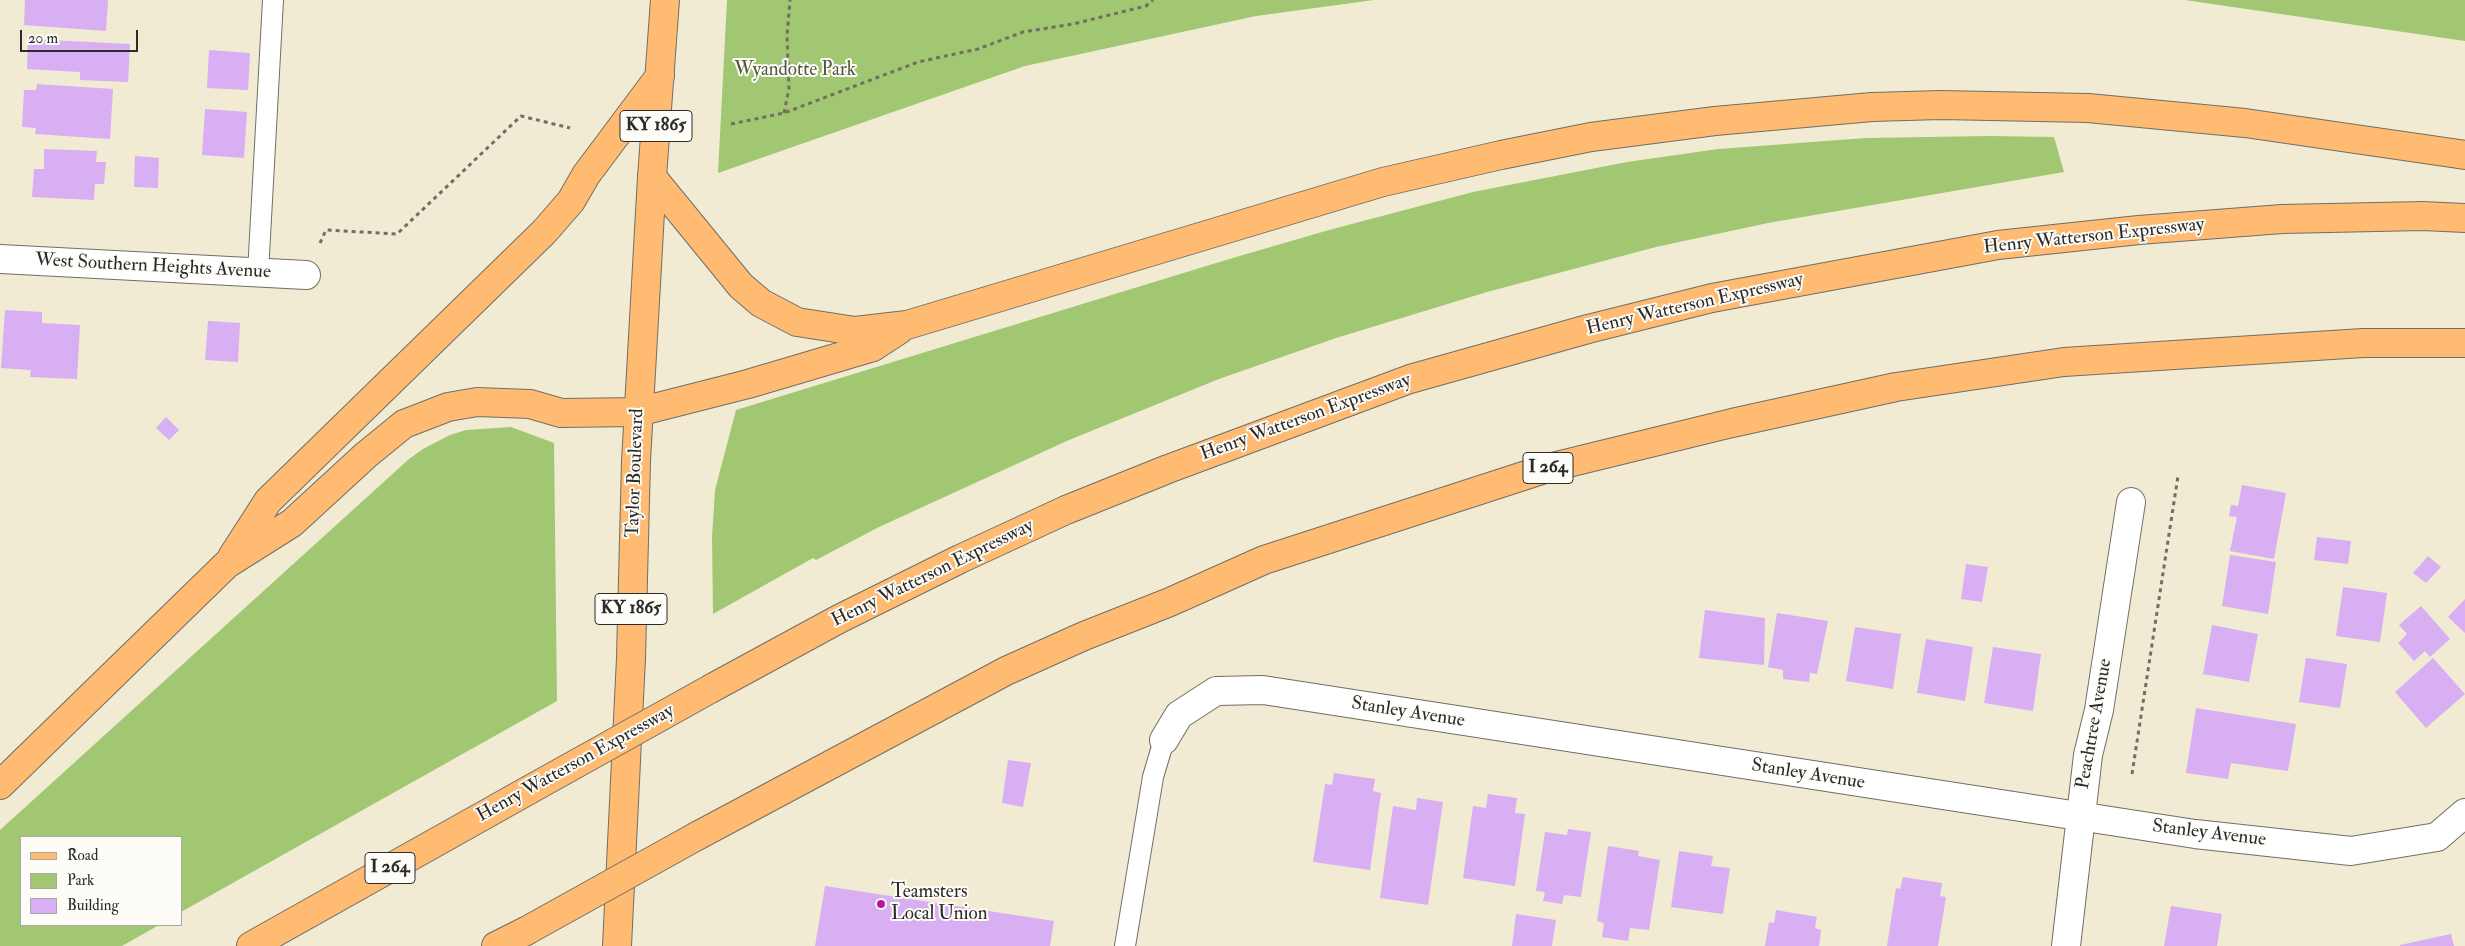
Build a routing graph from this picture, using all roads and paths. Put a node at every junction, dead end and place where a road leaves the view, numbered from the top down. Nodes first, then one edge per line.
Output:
1 (273, 0) edge
2 (665, 0) edge
3 (790, 0) edge
4 (1153, 0) edge
5 (660, 76) junction
6 (784, 113) junction
7 (730, 124) dead end
8 (570, 128) dead end
9 (2465, 155) edge
10 (652, 177) junction
11 (2465, 218) edge
12 (0, 259) edge
13 (258, 273) junction
14 (306, 275) joint
15 (907, 325) junction
16 (2465, 343) edge
17 (638, 412) junction
18 (2178, 476) dead end
19 (2131, 502) dead end
20 (227, 564) junction
21 (1164, 740) joint
22 (2132, 774) dead end
23 (0, 785) edge
24 (2465, 813) edge
25 (2080, 816) junction
26 (523, 939) edge
27 (251, 946) edge
28 (496, 946) edge
29 (617, 946) edge
30 (1125, 946) edge
31 (2066, 946) edge

1 - 13 lane
2 - 5 main road, Taylor Boulevard / KY 1865
3 - 6 path
4 - 6 path
5 - 10 main road, Taylor Boulevard / KY 1865
5 - 20 main road
6 - 7 path
8 - 14 path
9 - 15 main road
10 - 15 main road
10 - 17 main road, Taylor Boulevard / KY 1865
11 - 27 main road, Henry Watterson Expressway / I 264, bridge
12 - 13 street, West Southern Heights Avenue
13 - 14 street, West Southern Heights Avenue
15 - 17 main road
16 - 26 main road, I 264, bridge
17 - 20 main road
17 - 29 main road, Taylor Boulevard / KY 1865
18 - 22 path
19 - 25 street, Peachtree Avenue
20 - 23 main road
21 - 25 street, Stanley Avenue
21 - 30 lane
24 - 25 street, Stanley Avenue
25 - 31 street, Peachtree Avenue
26 - 28 main road, I 264

